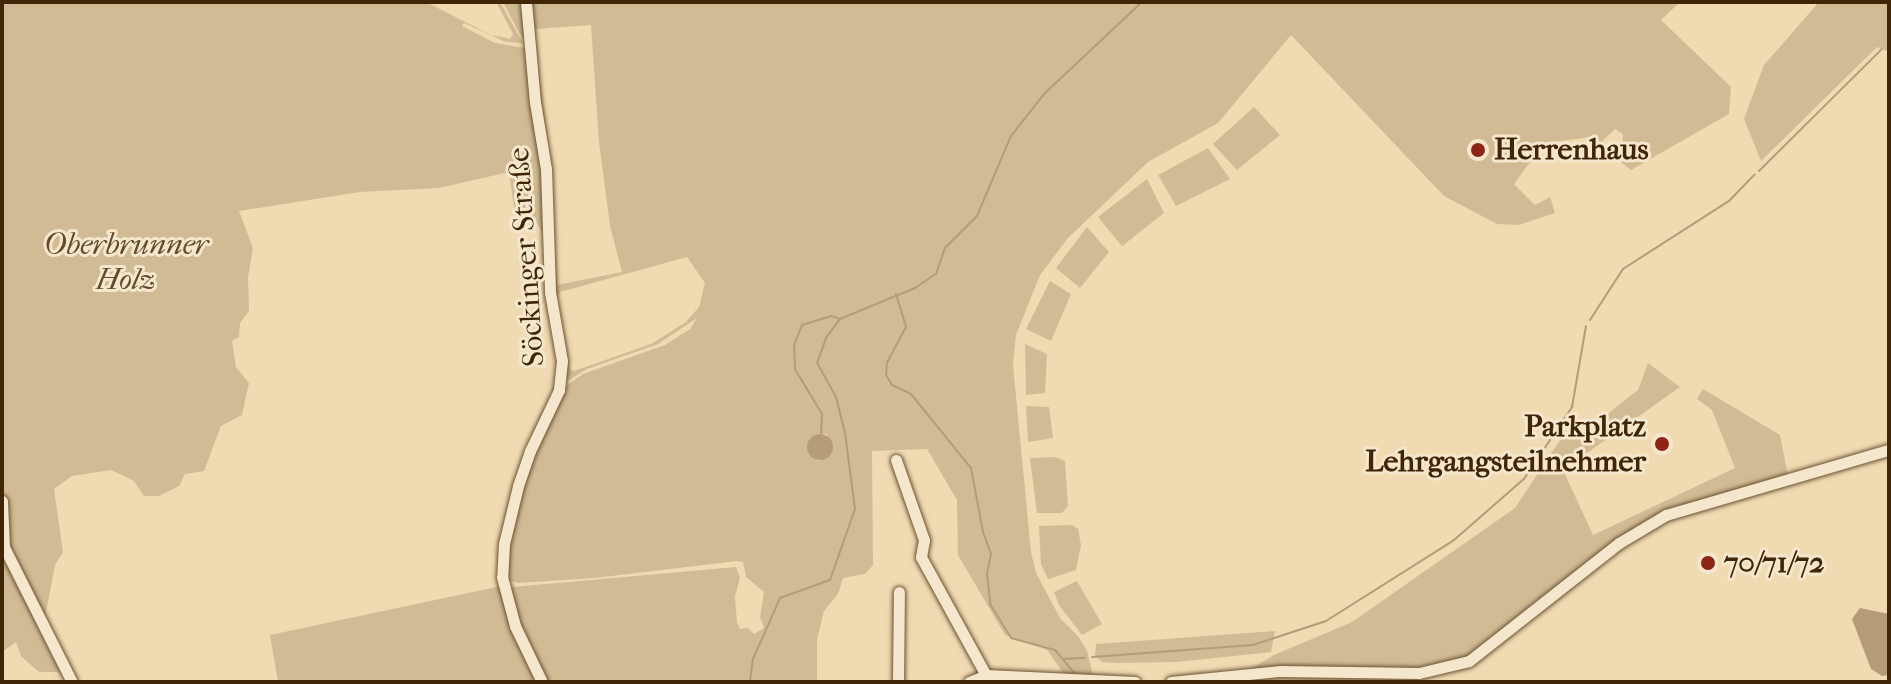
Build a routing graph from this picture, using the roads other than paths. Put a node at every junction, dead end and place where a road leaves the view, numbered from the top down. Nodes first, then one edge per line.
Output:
1 (526, 2) edge
2 (1889, 450) edge
3 (896, 460) dead end
4 (2, 501) edge
5 (899, 592) dead end
6 (986, 675) junction
7 (1079, 681) edge
8 (72, 682) edge
9 (542, 682) edge
10 (898, 682) edge
11 (969, 682) edge
12 (1135, 682) edge
13 (1171, 682) edge

1 - 9 street, Söckinger Straße
2 - 13 street
3 - 6 street
4 - 8 street
5 - 10 street
6 - 7 street
6 - 11 street
7 - 12 street

